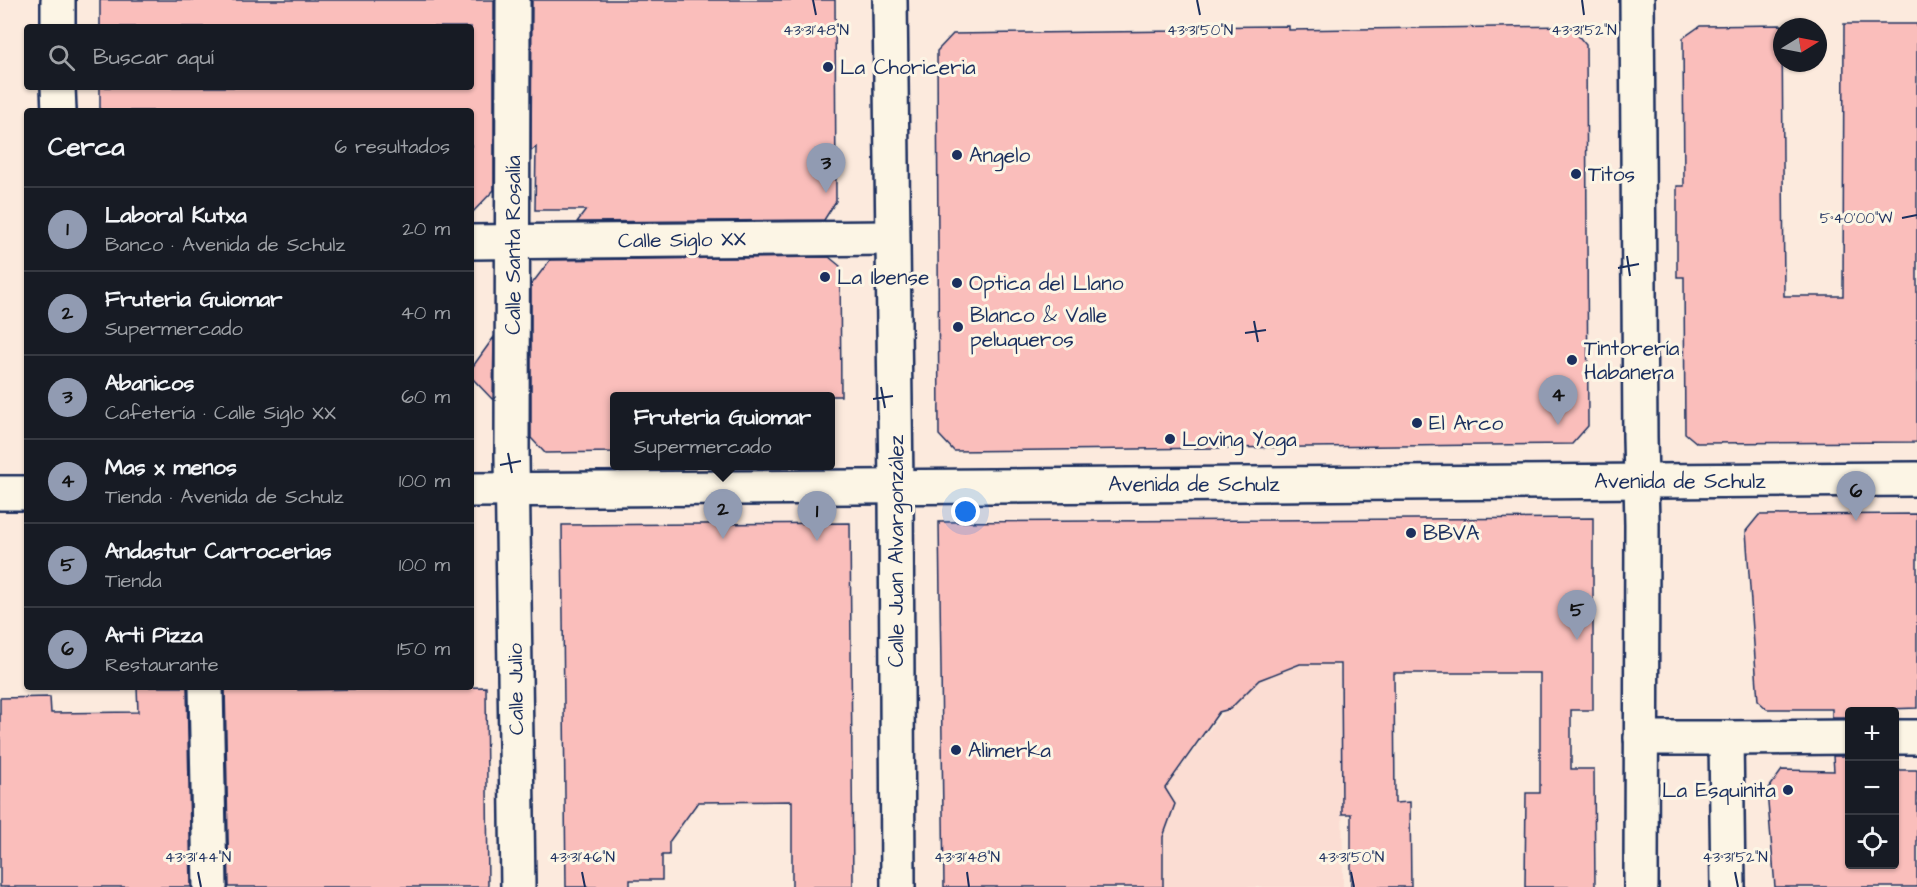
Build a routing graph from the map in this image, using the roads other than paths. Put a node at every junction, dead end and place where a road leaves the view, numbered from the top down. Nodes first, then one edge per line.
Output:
1 (58, 0) edge
2 (513, 0) edge
3 (890, 0) edge
4 (1637, 0) edge
5 (58, 24) edge
6 (58, 90) edge
7 (59, 108) edge
8 (892, 238) junction
9 (474, 242) edge
10 (514, 242) junction
11 (1917, 479) edge
12 (1641, 481) junction
13 (896, 487) junction
14 (474, 490) edge
15 (513, 490) junction
16 (0, 493) edge
17 (24, 493) edge
18 (206, 690) edge
19 (1845, 737) edge
20 (1899, 737) edge
21 (1917, 737) edge
22 (1641, 738) junction
23 (1726, 738) junction
24 (210, 887) edge
25 (518, 887) edge
26 (898, 887) edge
27 (1641, 887) edge
28 (1728, 887) edge

1 - 5 street
2 - 10 street, Calle Santa Rosalía
3 - 8 street, Calle Juan Alvargonzález
4 - 12 street
6 - 7 street
8 - 10 street, Calle Siglo XX
8 - 13 street, Calle Juan Alvargonzález
9 - 10 street, Calle Siglo XX
10 - 15 street, Calle Santa Rosalía
11 - 12 street, Avenida de Schulz
12 - 13 street, Avenida de Schulz
12 - 22 street
13 - 15 street, Avenida de Schulz
13 - 26 street, Calle Juan Alvargonzález
14 - 15 street, Avenida de Schulz
15 - 25 street, Calle Julio
16 - 17 street
18 - 24 street
19 - 23 street
20 - 21 street
22 - 23 street
22 - 27 street
23 - 28 street

